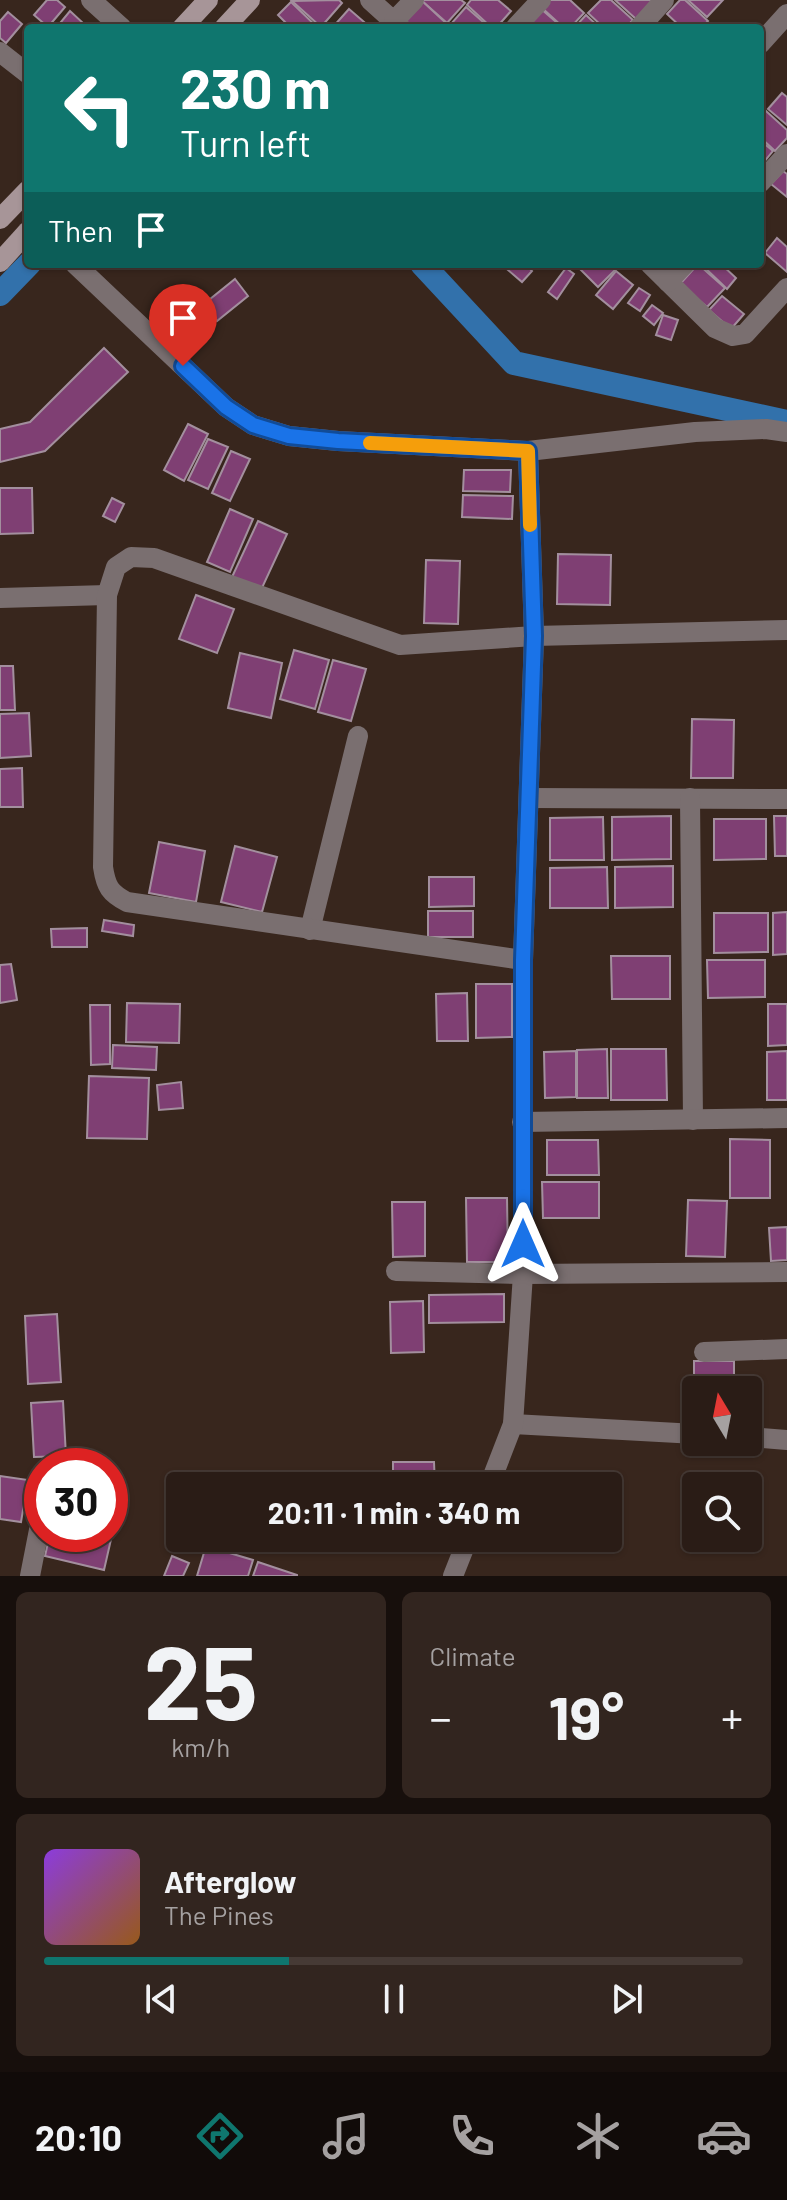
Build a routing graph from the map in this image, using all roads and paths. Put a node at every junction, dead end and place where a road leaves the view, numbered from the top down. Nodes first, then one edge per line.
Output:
1 (91, 0) edge
2 (208, 0) edge
3 (370, 0) edge
4 (414, 0) edge
5 (541, 0) edge
6 (664, 0) edge
7 (244, 6) edge
8 (787, 14) edge
9 (118, 24) edge
10 (186, 24) edge
11 (228, 24) edge
12 (397, 24) edge
13 (399, 24) edge
14 (519, 24) edge
15 (643, 24) edge
16 (764, 40) edge
17 (0, 52) edge
18 (24, 71) edge
19 (787, 154) edge
20 (764, 179) edge
21 (24, 194) edge
22 (0, 219) edge
23 (24, 235) edge
24 (0, 262) edge
25 (79, 268) edge
26 (654, 268) edge
27 (681, 268) edge
28 (668, 282) junction
29 (787, 288) edge
30 (787, 432) edge
31 (528, 451) junction
32 (107, 595) junction
33 (0, 598) edge
34 (787, 630) edge
35 (534, 636) junction
36 (358, 736) dead end
37 (529, 798) junction
38 (690, 798) junction
39 (787, 799) edge
40 (310, 930) junction
41 (523, 960) junction
42 (787, 1118) edge
43 (693, 1120) junction
44 (522, 1122) junction
45 (396, 1271) dead end
46 (787, 1272) edge
47 (523, 1274) junction
48 (787, 1349) edge
49 (704, 1352) dead end
50 (513, 1424) junction
51 (682, 1433) edge
52 (762, 1438) edge
53 (787, 1440) edge
54 (494, 1472) edge
55 (35, 1552) edge
56 (462, 1552) edge
57 (30, 1576) edge
58 (453, 1576) edge

1 - 9 street
2 - 10 main road
3 - 12 street
4 - 13 street
5 - 14 street
6 - 15 street
7 - 11 main road
8 - 16 street
17 - 18 street
19 - 20 street
21 - 22 main road
23 - 24 main road
25 - 31 street
26 - 28 street
27 - 28 street
28 - 29 street
30 - 31 street
31 - 35 street
32 - 33 street
32 - 35 street
32 - 40 street
34 - 35 street
35 - 37 street
36 - 40 street
37 - 38 street
37 - 41 street
38 - 39 street
38 - 43 street
40 - 41 street
41 - 44 street
42 - 43 street
43 - 44 street
44 - 47 street
45 - 47 street
46 - 47 street
47 - 50 street
48 - 49 street
50 - 51 street
50 - 54 street
52 - 53 street
55 - 57 street
56 - 58 street

